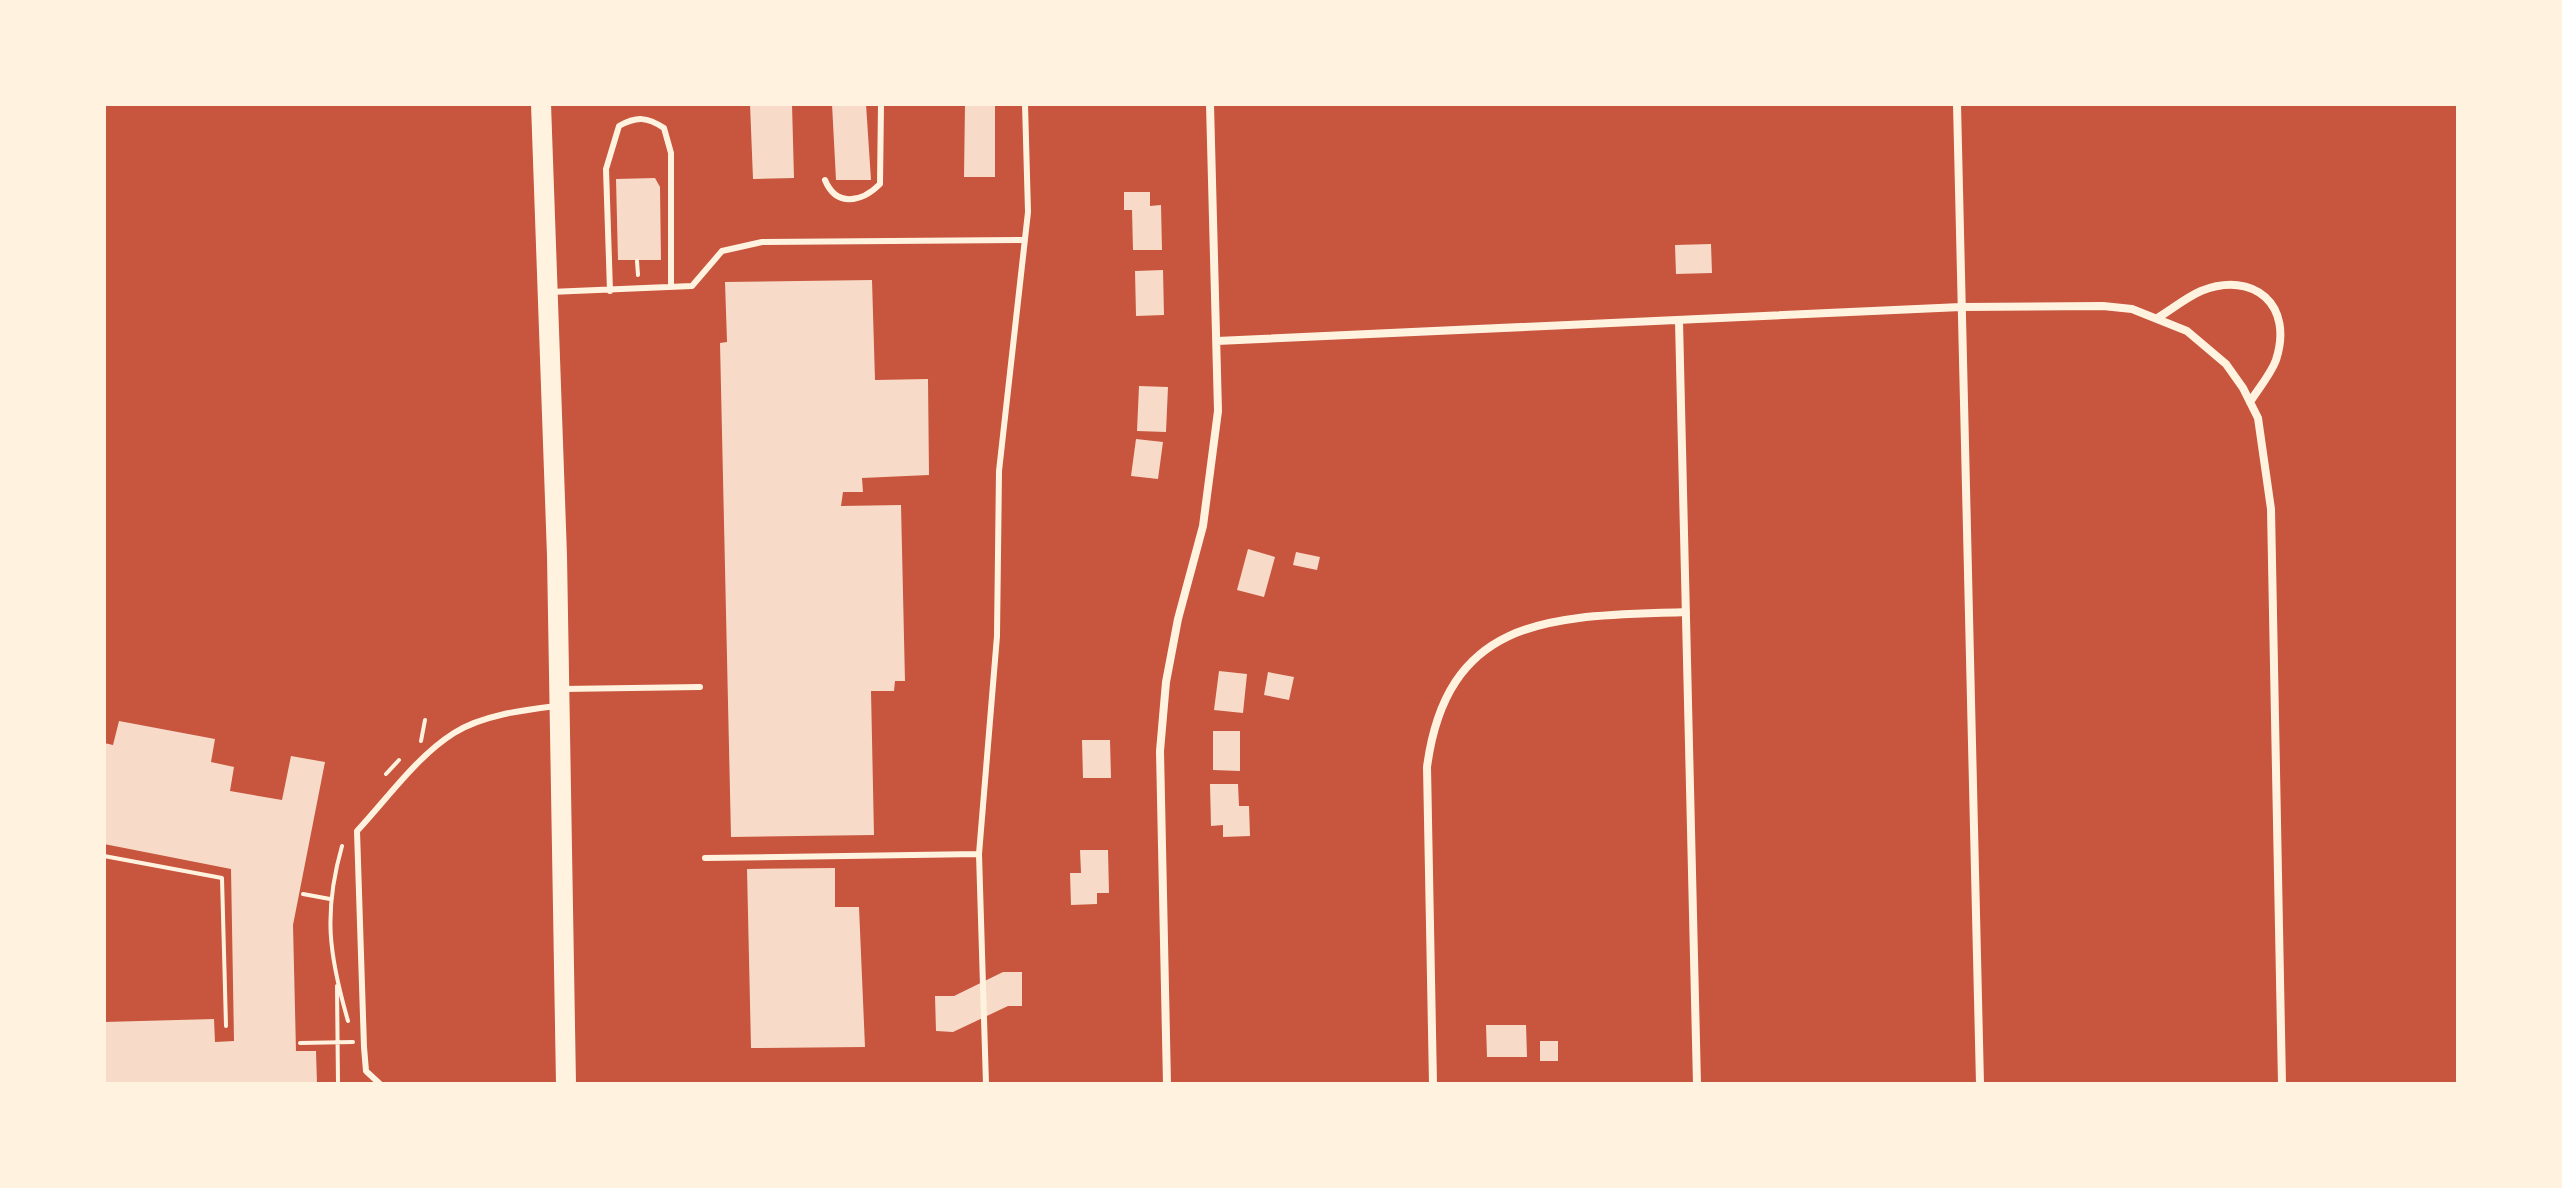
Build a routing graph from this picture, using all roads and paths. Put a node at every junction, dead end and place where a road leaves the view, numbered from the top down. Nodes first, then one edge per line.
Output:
1 (541, 104) edge
2 (881, 104) edge
3 (1025, 104) edge
4 (1210, 104) edge
5 (1957, 104) edge
6 (825, 180) dead end
7 (1025, 240) junction
8 (671, 287) junction
9 (610, 291) junction
10 (548, 292) junction
11 (1961, 307) junction
12 (2159, 317) junction
13 (1679, 321) junction
14 (1217, 341) junction
15 (2250, 402) junction
16 (1686, 612) junction
17 (700, 687) dead end
18 (560, 697) junction
19 (979, 854) junction
20 (104, 856) edge
21 (705, 858) dead end
22 (303, 894) dead end
23 (330, 899) dead end
24 (336, 980) dead end
25 (226, 1026) dead end
26 (354, 1041) dead end
27 (300, 1043) dead end
28 (338, 1044) junction
29 (338, 1084) edge
30 (380, 1084) edge
31 (566, 1084) edge
32 (986, 1084) edge
33 (1167, 1084) edge
34 (1433, 1084) edge
35 (1697, 1084) edge
36 (1980, 1084) edge
37 (2282, 1084) edge

1 - 10 main road
2 - 6 lane
3 - 7 lane
4 - 14 street
5 - 11 street
7 - 8 lane
7 - 19 lane
8 - 9 lane
8 - 9 lane
9 - 10 lane
10 - 18 main road
11 - 12 street
11 - 13 street
11 - 36 street
12 - 15 street
12 - 15 street
13 - 14 street
13 - 16 street
14 - 33 street
15 - 37 street
16 - 34 street
16 - 35 street
17 - 18 lane
18 - 30 lane
18 - 31 main road
19 - 21 lane
19 - 32 lane
20 - 25 path
22 - 23 path
24 - 28 path
26 - 28 path
27 - 28 path
28 - 29 path

